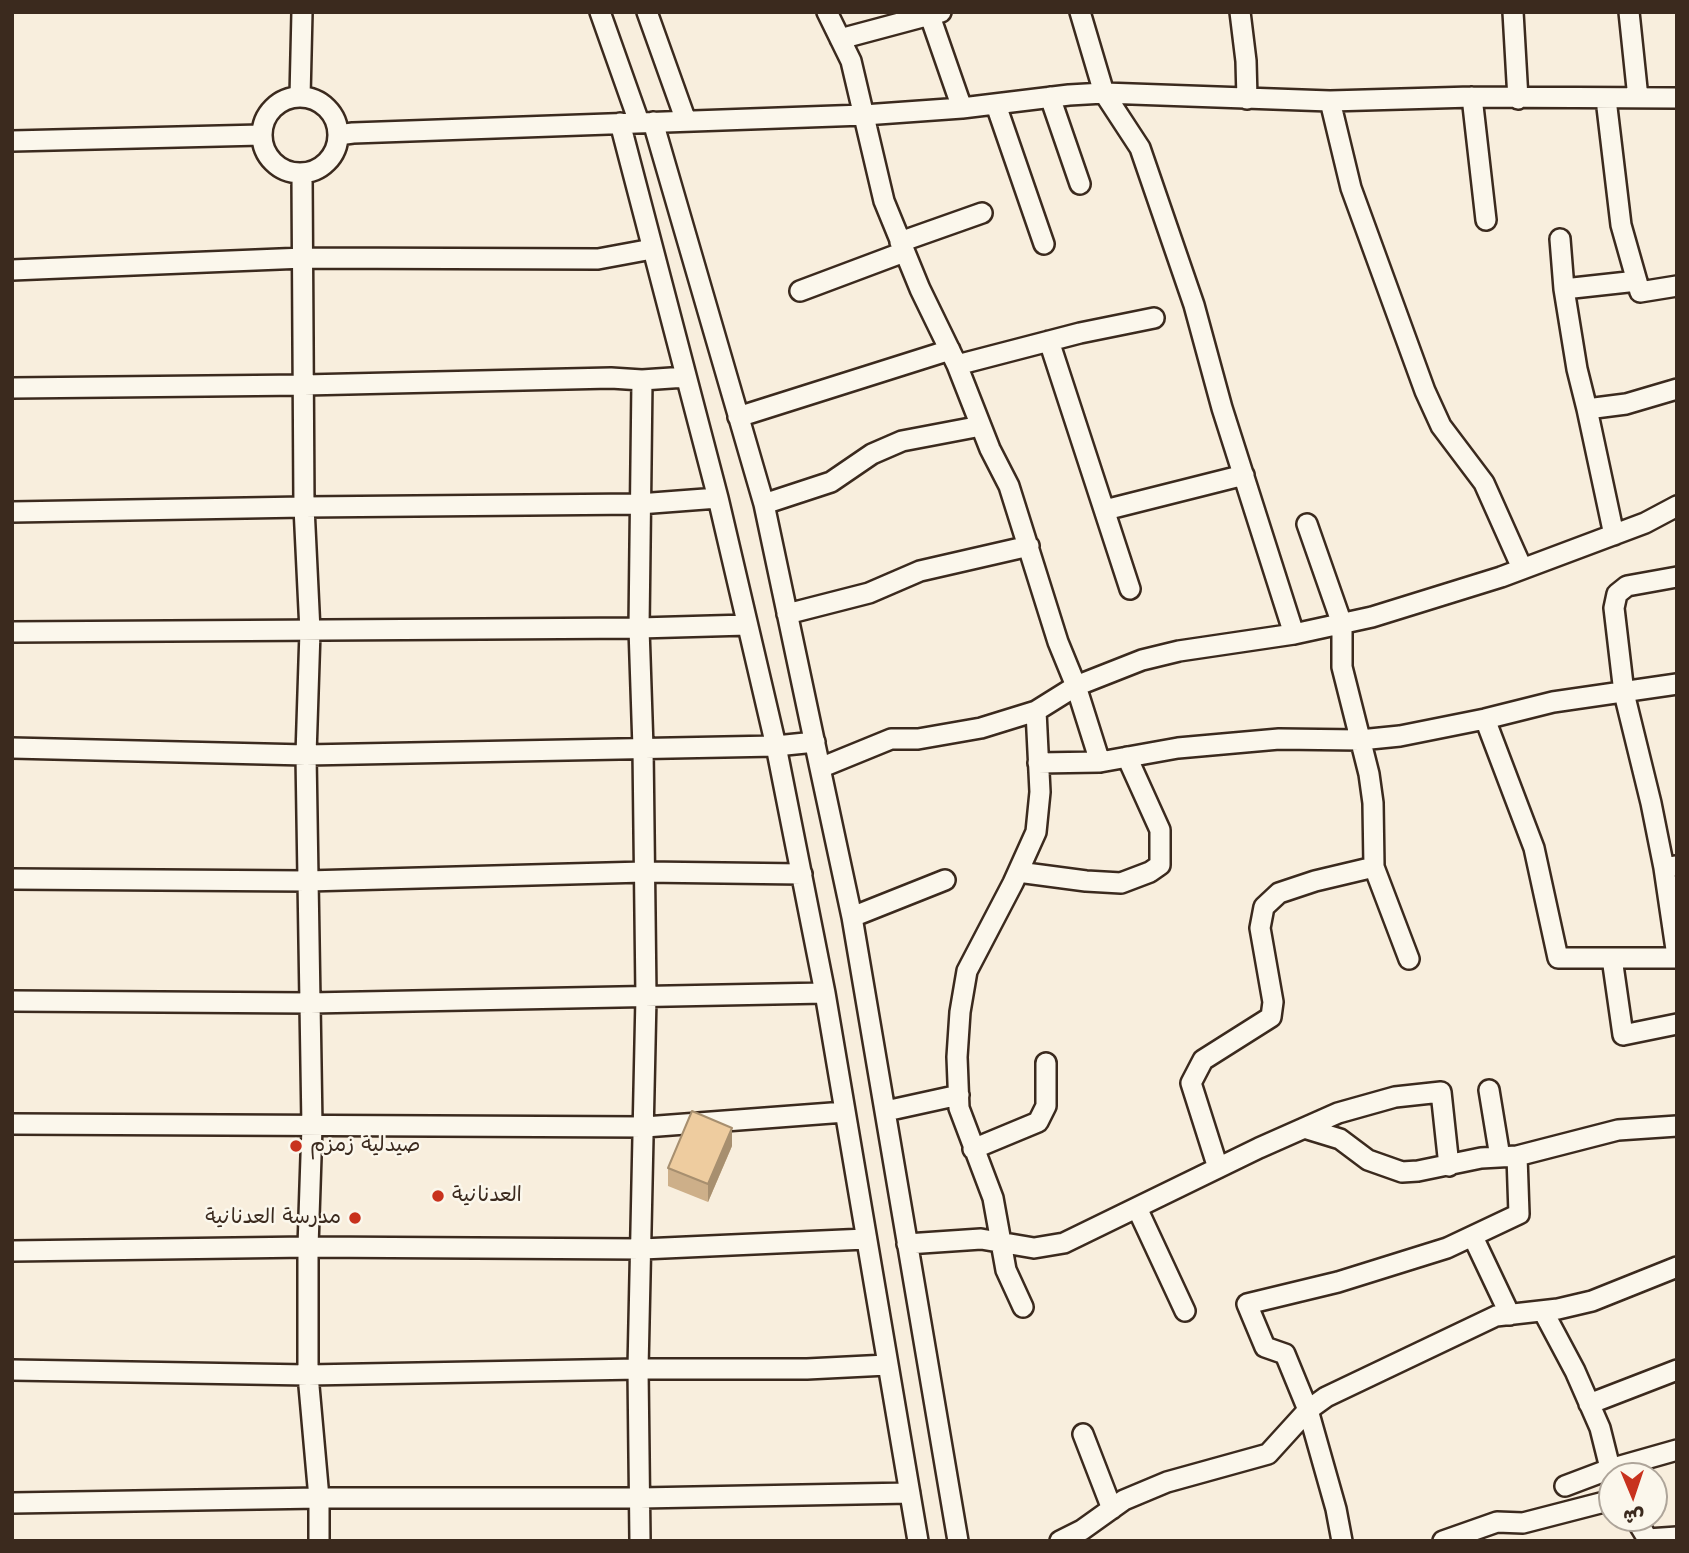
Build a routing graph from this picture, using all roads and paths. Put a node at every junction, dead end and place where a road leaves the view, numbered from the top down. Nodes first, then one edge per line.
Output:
1 (302, 12) edge
2 (600, 12) edge
3 (647, 12) edge
4 (827, 12) edge
5 (1080, 12) edge
6 (1240, 12) edge
7 (1513, 12) edge
8 (1629, 12) edge
9 (935, 14) edge
10 (840, 39) junction
11 (1104, 93) junction
12 (300, 97) junction
13 (1050, 97) junction
14 (1472, 97) junction
15 (1637, 98) junction
16 (1677, 98) edge
17 (1247, 99) junction
18 (1518, 99) junction
19 (1606, 99) junction
20 (1329, 101) junction
21 (996, 105) junction
22 (961, 108) junction
23 (864, 115) junction
24 (686, 121) junction
25 (637, 122) junction
26 (261, 135) junction
27 (338, 135) junction
28 (12, 141) edge
29 (302, 174) junction
30 (1080, 184) dead end
31 (982, 213) dead end
32 (1486, 220) dead end
33 (1560, 239) dead end
34 (1044, 244) dead end
35 (902, 247) junction
36 (652, 248) junction
37 (304, 258) junction
38 (12, 270) edge
39 (1637, 281) junction
40 (1677, 286) edge
41 (1564, 289) junction
42 (800, 291) dead end
43 (1154, 318) dead end
44 (1049, 341) junction
45 (954, 358) junction
46 (686, 376) junction
47 (642, 380) junction
48 (304, 385) junction
49 (12, 388) edge
50 (1677, 389) edge
51 (1587, 409) junction
52 (738, 417) junction
53 (981, 426) junction
54 (1244, 475) junction
55 (718, 498) junction
56 (639, 504) junction
57 (764, 504) junction
58 (304, 506) junction
59 (1677, 506) edge
60 (1105, 510) junction
61 (12, 512) edge
62 (1307, 524) dead end
63 (1614, 535) junction
64 (1029, 546) junction
65 (1522, 568) junction
66 (1677, 578) edge
67 (1130, 589) dead end
68 (787, 614) junction
69 (1342, 624) junction
70 (747, 625) junction
71 (639, 628) junction
72 (310, 631) junction
73 (12, 632) edge
74 (1294, 634) junction
75 (1677, 684) edge
76 (1076, 686) junction
77 (1624, 693) junction
78 (1036, 711) junction
79 (1485, 719) junction
80 (1360, 740) junction
81 (815, 742) junction
82 (776, 746) junction
83 (12, 748) edge
84 (643, 748) junction
85 (306, 755) junction
86 (1127, 757) junction
87 (1100, 762) junction
88 (1038, 764) junction
89 (820, 768) junction
90 (1374, 867) junction
91 (1670, 867) edge
92 (644, 872) junction
93 (1018, 872) junction
94 (802, 874) junction
95 (12, 879) edge
96 (945, 880) dead end
97 (307, 881) junction
98 (852, 917) junction
99 (1612, 958) junction
100 (1677, 958) edge
101 (1409, 959) dead end
102 (825, 993) junction
103 (646, 997) junction
104 (12, 1001) edge
105 (310, 1003) junction
106 (1677, 1024) edge
107 (1046, 1063) dead end
108 (1489, 1090) dead end
109 (959, 1095) junction
110 (886, 1111) junction
111 (845, 1112) junction
112 (12, 1124) edge
113 (312, 1126) junction
114 (1677, 1126) edge
115 (645, 1127) junction
116 (1304, 1128) junction
117 (973, 1149) junction
118 (1508, 1157) junction
119 (1449, 1166) junction
120 (1218, 1168) junction
121 (1137, 1208) junction
122 (1473, 1237) junction
123 (866, 1239) junction
124 (999, 1241) junction
125 (907, 1244) junction
126 (308, 1247) junction
127 (642, 1249) junction
128 (12, 1251) edge
129 (1677, 1267) edge
130 (1023, 1307) dead end
131 (1185, 1311) dead end
132 (1543, 1311) junction
133 (1510, 1315) junction
134 (887, 1366) junction
135 (638, 1369) junction
136 (12, 1370) edge
137 (1677, 1370) edge
138 (308, 1375) junction
139 (1589, 1404) junction
140 (1308, 1410) junction
141 (1083, 1434) dead end
142 (1677, 1450) edge
143 (1608, 1462) edge
144 (1641, 1462) edge
145 (1598, 1476) edge
146 (1565, 1486) dead end
147 (909, 1493) junction
148 (320, 1498) junction
149 (640, 1498) junction
150 (12, 1503) edge
151 (1598, 1504) edge
152 (1112, 1509) junction
153 (1677, 1537) edge
154 (1648, 1540) edge
155 (320, 1541) edge
156 (640, 1541) edge
157 (918, 1541) edge
158 (957, 1541) edge
159 (1060, 1541) edge
160 (1342, 1541) edge
161 (1443, 1541) edge

1 - 12 street
2 - 25 street
3 - 24 street
4 - 10 street
5 - 11 street
6 - 17 street
7 - 18 street
8 - 15 street
9 - 10 street
9 - 22 street
10 - 23 street
11 - 13 street
11 - 17 street
11 - 54 street
12 - 26 street
12 - 27 street
13 - 21 street
13 - 30 street
14 - 18 street
14 - 20 street
14 - 32 street
15 - 16 street
15 - 19 street
17 - 20 street
18 - 19 street
19 - 39 street
20 - 65 street
21 - 22 street
21 - 34 street
22 - 23 street
23 - 24 street
23 - 35 street
24 - 25 street
25 - 27 street
25 - 36 street
25 - 52 street
26 - 28 street
26 - 29 street
27 - 29 street
29 - 37 street
31 - 35 street
33 - 41 street
35 - 42 street
35 - 45 street
36 - 37 street
36 - 46 street
37 - 38 street
37 - 48 street
39 - 40 street
39 - 41 street
41 - 51 street
43 - 44 street
44 - 45 street
44 - 60 street
45 - 52 street
45 - 53 street
46 - 47 street
46 - 55 street
47 - 48 street
47 - 56 street
48 - 49 street
48 - 58 street
50 - 51 street
51 - 63 street
52 - 57 street
53 - 57 street
53 - 64 street
54 - 60 street
54 - 74 street
55 - 56 street
55 - 70 street
56 - 58 street
56 - 71 street
57 - 68 street
58 - 61 street
58 - 72 street
59 - 63 street
60 - 67 street
62 - 69 street
63 - 65 street
64 - 68 street
64 - 76 street
65 - 69 street
66 - 77 street
68 - 81 street
69 - 74 street
69 - 80 street
70 - 71 street
70 - 82 street
71 - 72 street
71 - 84 street
72 - 73 street
72 - 85 street
74 - 76 street
75 - 77 street
76 - 78 street
76 - 87 street
77 - 79 street
77 - 91 street
78 - 88 street
78 - 89 street
79 - 80 street
79 - 99 street
80 - 86 street
80 - 90 street
81 - 82 street
81 - 89 street
82 - 84 street
82 - 94 street
83 - 85 street
84 - 85 street
84 - 92 street
85 - 97 street
86 - 87 street
86 - 93 street
87 - 88 street
88 - 93 street
89 - 98 street
90 - 101 street
90 - 120 street
91 - 100 street
92 - 94 street
92 - 97 street
92 - 103 street
93 - 109 street
94 - 102 street
95 - 97 street
96 - 98 street
97 - 105 street
98 - 110 street
99 - 100 street
99 - 106 street
102 - 103 street
102 - 111 street
103 - 105 street
103 - 115 street
104 - 105 street
105 - 113 street
107 - 117 street
108 - 118 street
109 - 110 street
109 - 117 street
110 - 125 street
111 - 115 street
111 - 123 street
112 - 113 street
113 - 115 street
113 - 126 street
114 - 118 street
115 - 127 street
116 - 119 street
116 - 119 street
116 - 120 street
117 - 124 street
118 - 119 street
118 - 122 street
120 - 121 street
121 - 124 street
121 - 131 street
122 - 133 street
122 - 140 street
123 - 127 street
123 - 134 street
124 - 125 street
124 - 130 street
125 - 158 street
126 - 127 street
126 - 128 street
126 - 138 street
127 - 135 street
129 - 132 street
132 - 133 street
132 - 139 street
133 - 140 street
134 - 135 street
134 - 147 street
135 - 138 street
135 - 149 street
136 - 138 street
137 - 139 street
138 - 148 street
139 - 143 street
140 - 152 street
140 - 160 street
141 - 152 street
142 - 144 street
145 - 146 street
147 - 149 street
147 - 157 street
148 - 149 street
148 - 150 street
148 - 155 street
149 - 156 street
151 - 161 street
152 - 159 street
153 - 154 street

